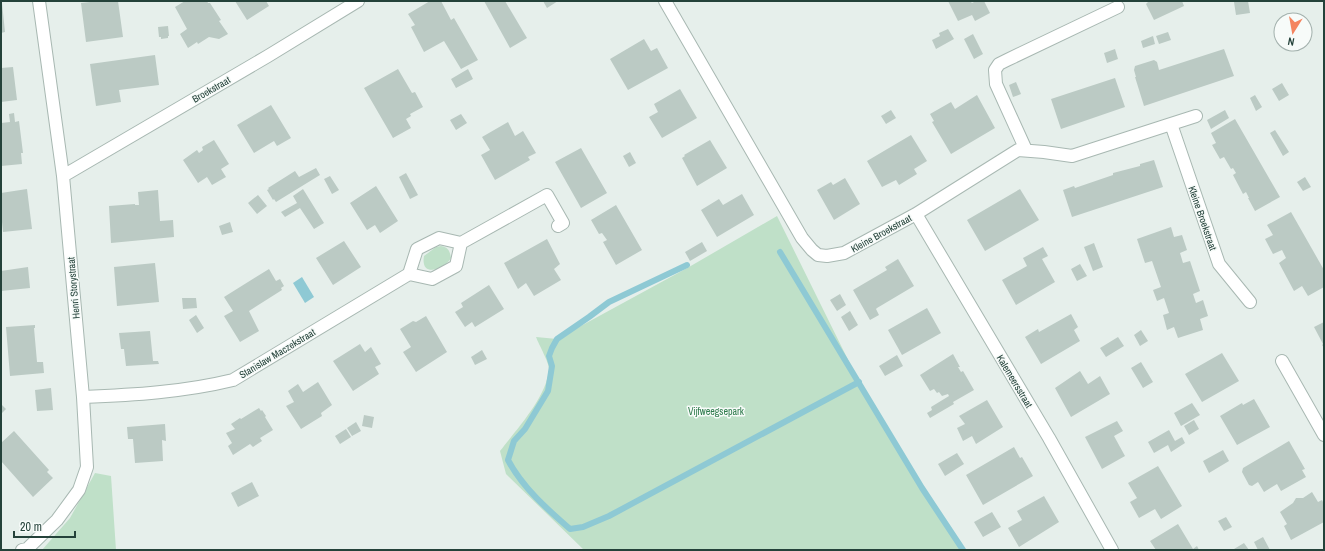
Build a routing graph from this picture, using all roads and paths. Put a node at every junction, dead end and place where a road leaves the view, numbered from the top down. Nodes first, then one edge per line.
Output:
1 (39, 1) edge
2 (358, 1) edge
3 (664, 1) edge
4 (1118, 7) dead end
5 (1196, 116) dead end
6 (1171, 124) junction
7 (1026, 150) junction
8 (63, 176) junction
9 (916, 214) junction
10 (558, 226) dead end
11 (461, 243) junction
12 (410, 274) junction
13 (1250, 302) dead end
14 (1282, 361) dead end
15 (83, 397) junction
16 (1324, 435) edge
17 (22, 550) edge
18 (1112, 550) edge

1 - 8 street, Henri Storystraat
2 - 8 street, Broekstraat
3 - 9 street, Kleine Broekstraat
4 - 7 street
5 - 6 street, Kleine Broekstraat
6 - 7 street, Kleine Broekstraat
6 - 13 street, Kleine Broekstraat
7 - 9 street, Kleine Broekstraat
8 - 15 street, Henri Storystraat
9 - 18 street, Kalemeersstraat
10 - 11 street
11 - 12 street
11 - 12 street
12 - 15 street, Stanislaw Maczekstraat
14 - 16 street
15 - 17 street, Henri Storystraat

